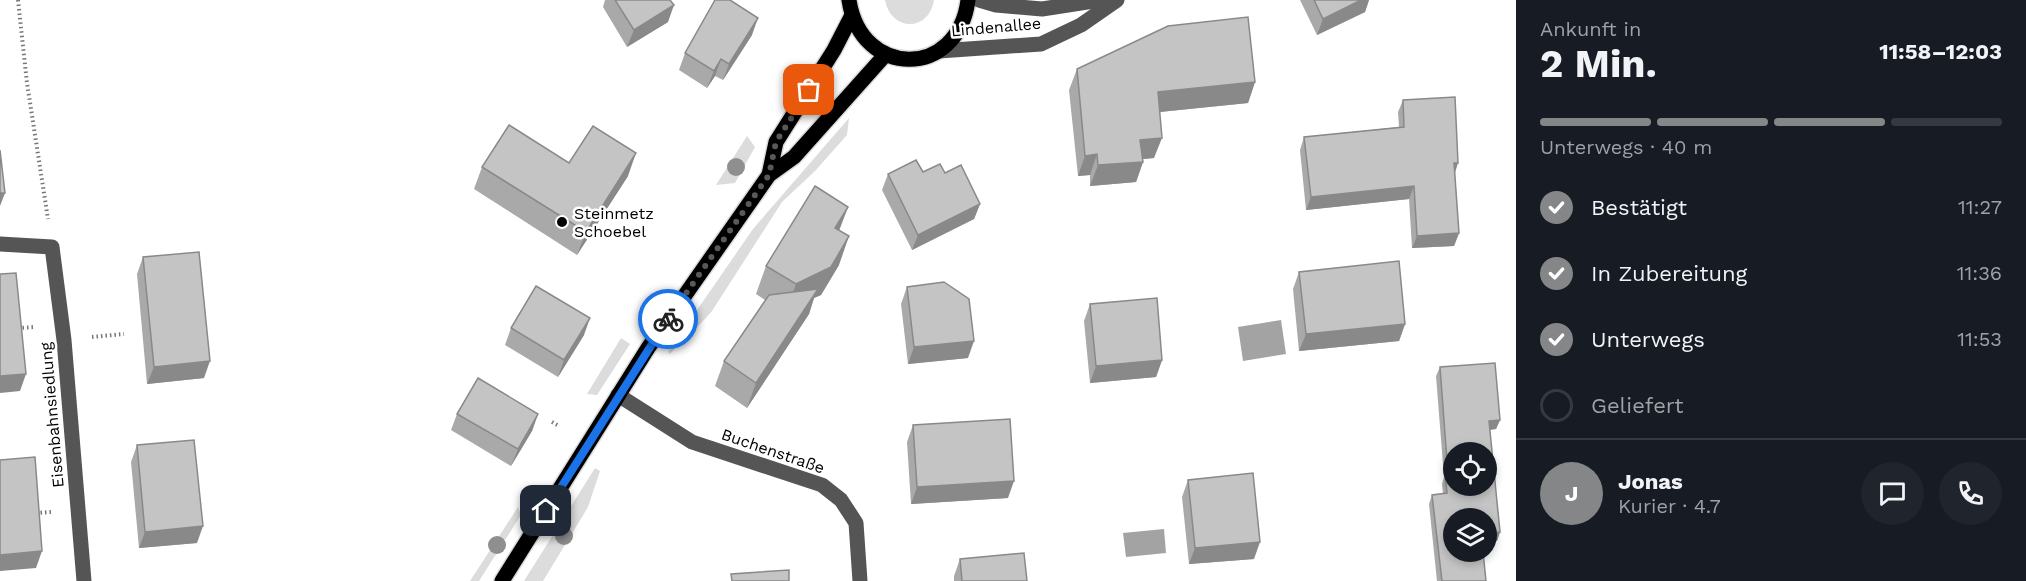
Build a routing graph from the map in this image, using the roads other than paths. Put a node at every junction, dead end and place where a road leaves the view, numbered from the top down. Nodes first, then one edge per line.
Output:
1 (849, 0) edge
2 (968, 0) edge
3 (979, 0) edge
4 (1100, 0) edge
5 (1117, 0) edge
6 (851, 17) junction
7 (939, 51) junction
8 (886, 54) junction
9 (769, 175) junction
10 (0, 244) edge
11 (618, 395) junction
12 (84, 581) edge
13 (502, 581) edge
14 (860, 581) edge

1 - 6 main road
2 - 7 main road
3 - 4 street, Lindenallee
5 - 7 street, Lindenallee
6 - 8 main road
6 - 9 main road
7 - 8 main road
8 - 9 main road
9 - 11 main road
10 - 12 street, Eisenbahnsiedlung
11 - 13 main road
11 - 14 street, Buchenstraße

